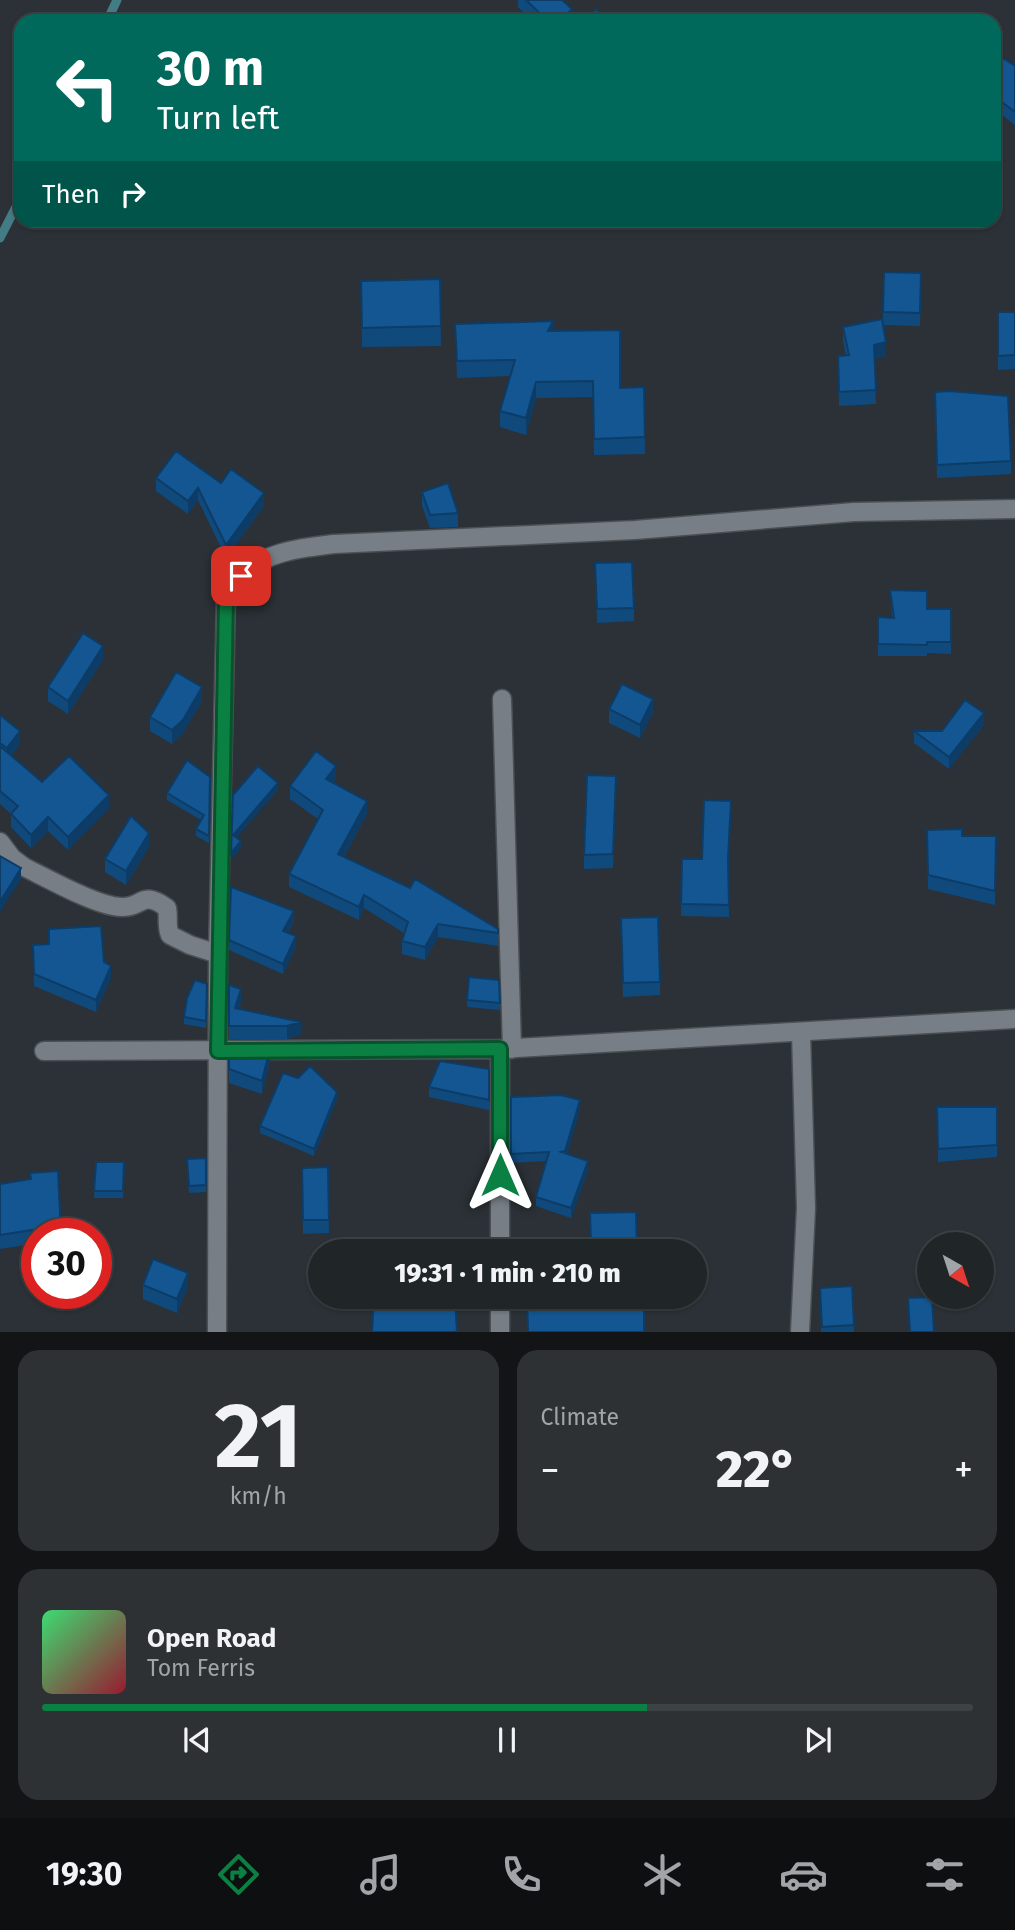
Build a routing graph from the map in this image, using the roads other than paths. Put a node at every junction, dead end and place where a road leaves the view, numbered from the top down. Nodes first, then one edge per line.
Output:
1 (1015, 509) edge
2 (502, 699) dead end
3 (0, 842) edge
4 (218, 954) junction
5 (1015, 1019) edge
6 (800, 1032) junction
7 (506, 1049) junction
8 (44, 1051) dead end
9 (218, 1051) junction
10 (500, 1239) edge
11 (500, 1309) edge
12 (217, 1332) edge
13 (500, 1332) edge
14 (800, 1332) edge

1 - 4 street
2 - 7 street
3 - 4 street
4 - 9 street
5 - 6 street
6 - 7 street
6 - 14 street
7 - 9 street
7 - 10 street
8 - 9 street
9 - 12 street
11 - 13 street

